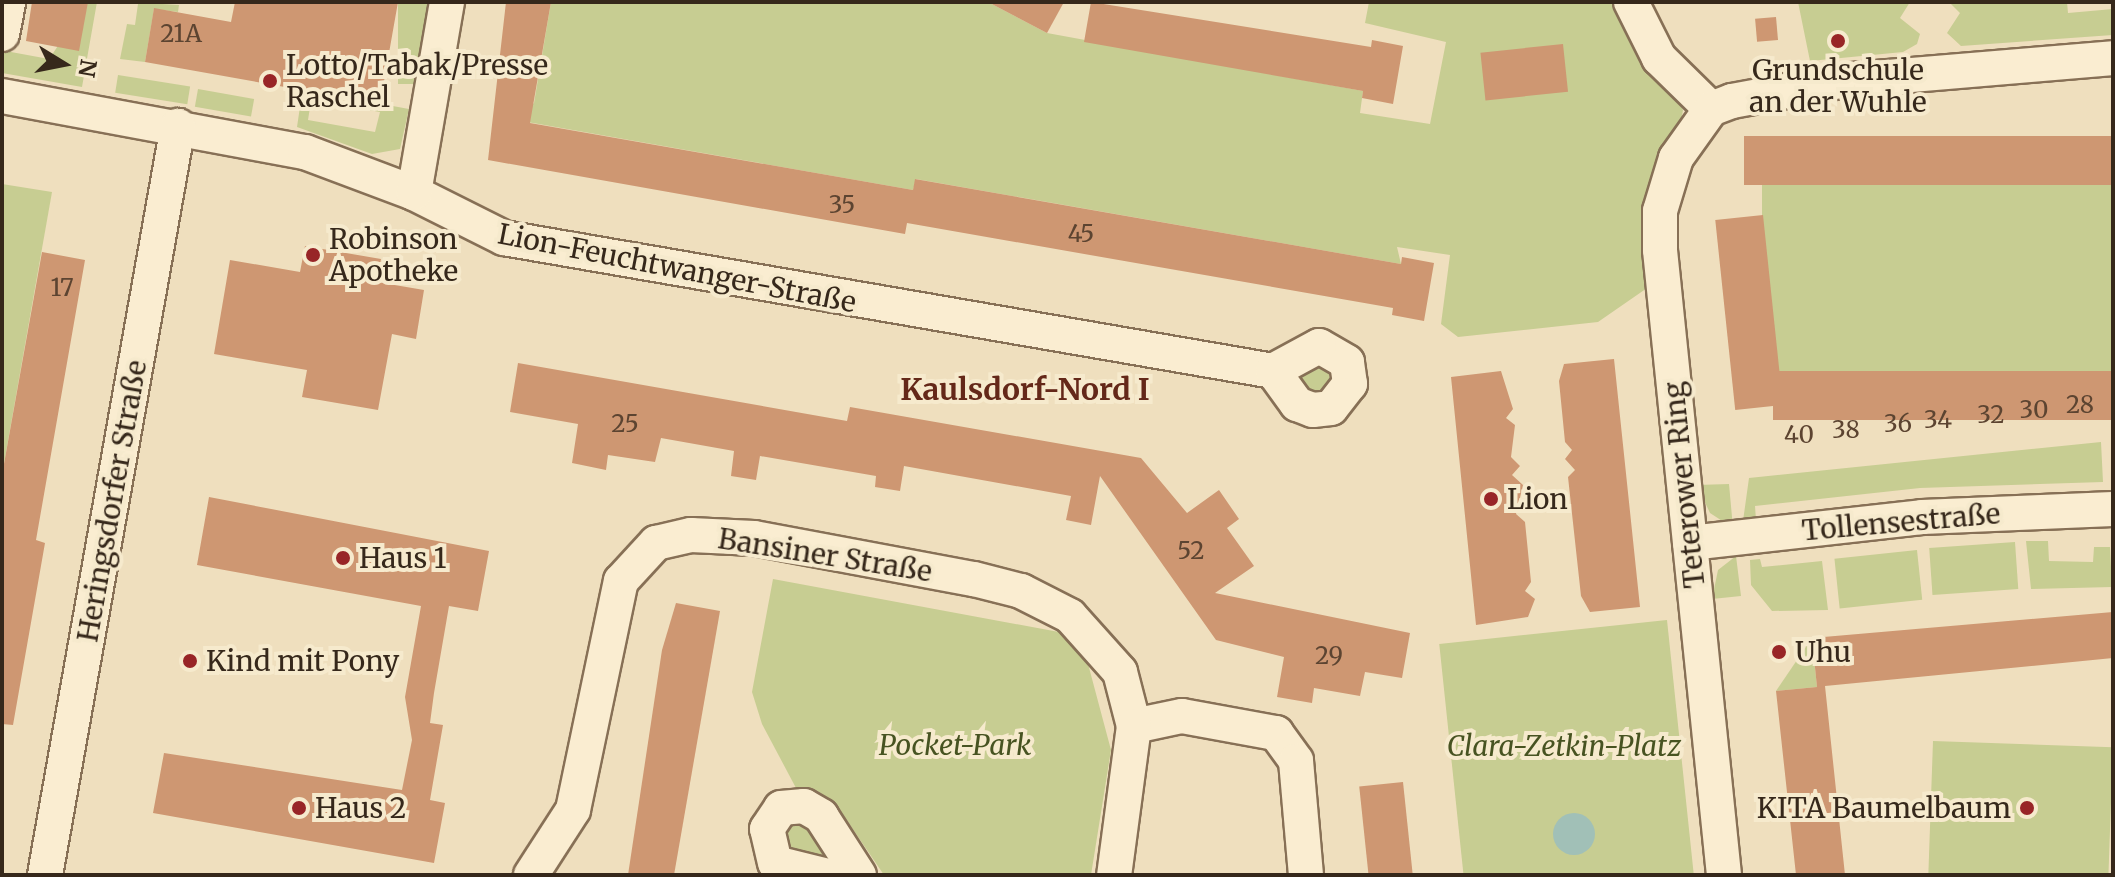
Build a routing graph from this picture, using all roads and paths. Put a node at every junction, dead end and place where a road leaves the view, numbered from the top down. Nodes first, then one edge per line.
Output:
1 (8, 2) edge
2 (447, 2) edge
3 (1631, 2) edge
4 (2, 34) edge
5 (2113, 58) edge
6 (2, 96) edge
7 (1711, 109) junction
8 (178, 126) junction
9 (414, 193) junction
10 (1273, 371) dead end
11 (2113, 509) edge
12 (1690, 543) junction
13 (1134, 726) junction
14 (45, 875) edge
15 (531, 875) edge
16 (824, 875) edge
17 (859, 875) edge
18 (1114, 875) edge
19 (1306, 875) edge
20 (1724, 875) edge

1 - 4 street
2 - 9 street
3 - 7 street
5 - 7 street
6 - 8 street, Lion-Feuchtwanger-Straße
7 - 12 street, Teterower Ring
8 - 9 street, Lion-Feuchtwanger-Straße
8 - 14 street, Heringsdorfer Straße
9 - 10 street, Lion-Feuchtwanger-Straße
11 - 12 street, Tollensestraße
12 - 20 street, Teterower Ring
13 - 15 street, Bansiner Straße
13 - 18 street, Bansiner Straße
13 - 19 street
16 - 17 street

